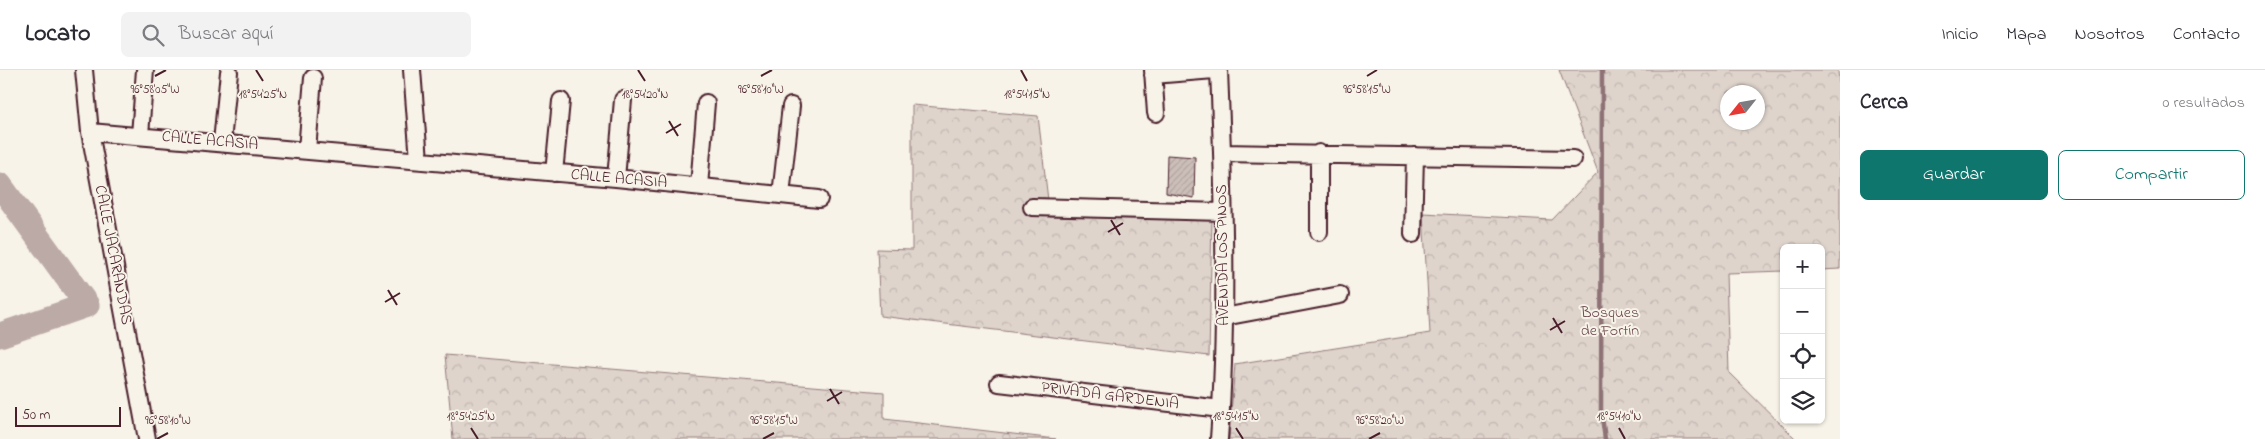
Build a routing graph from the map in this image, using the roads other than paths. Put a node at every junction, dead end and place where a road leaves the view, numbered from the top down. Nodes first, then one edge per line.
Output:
1 (84, 70) edge
2 (146, 70) edge
3 (412, 70) edge
4 (1214, 70) edge
5 (1219, 70) edge
6 (229, 72) dead end
7 (1153, 73) edge
8 (313, 78) dead end
9 (623, 100) dead end
10 (561, 101) dead end
11 (706, 102) dead end
12 (791, 106) dead end
13 (1156, 112) dead end
14 (90, 132) junction
15 (140, 135) junction
16 (222, 142) junction
17 (307, 150) junction
18 (1222, 153) junction
19 (1320, 153) junction
20 (1415, 156) junction
21 (1573, 159) dead end
22 (419, 160) junction
23 (554, 173) junction
24 (616, 178) junction
25 (699, 186) junction
26 (782, 195) junction
27 (818, 199) dead end
28 (1032, 207) dead end
29 (1223, 212) junction
30 (1319, 232) dead end
31 (1413, 234) dead end
32 (1340, 295) dead end
33 (1224, 317) junction
34 (998, 383) dead end
35 (1221, 409) junction
36 (147, 439) edge
37 (1219, 439) edge

1 - 14 street, CALLE JACARANDAS
2 - 15 street
3 - 22 street
4 - 7 street
5 - 18 street, AVENIDA LOS PINOS
6 - 16 street
7 - 13 street
8 - 17 street
9 - 24 street
10 - 23 street
11 - 25 street
12 - 26 street
14 - 15 street, CALLE ACASIA
14 - 36 street, CALLE JACARANDAS
15 - 16 street, CALLE ACASIA
16 - 17 street, CALLE ACASIA
17 - 22 street, CALLE ACASIA
18 - 19 street
18 - 29 street, AVENIDA LOS PINOS
19 - 20 street
19 - 30 street
20 - 21 street
20 - 31 street
22 - 23 street, CALLE ACASIA
23 - 24 street, CALLE ACASIA
24 - 25 street, CALLE ACASIA
25 - 26 street, CALLE ACASIA
26 - 27 street, CALLE ACASIA
28 - 29 street
29 - 33 street, AVENIDA LOS PINOS
32 - 33 street
33 - 35 street, AVENIDA LOS PINOS
34 - 35 street, PRIVADA GARDENIA
35 - 37 street, AVENIDA LOS PINOS

